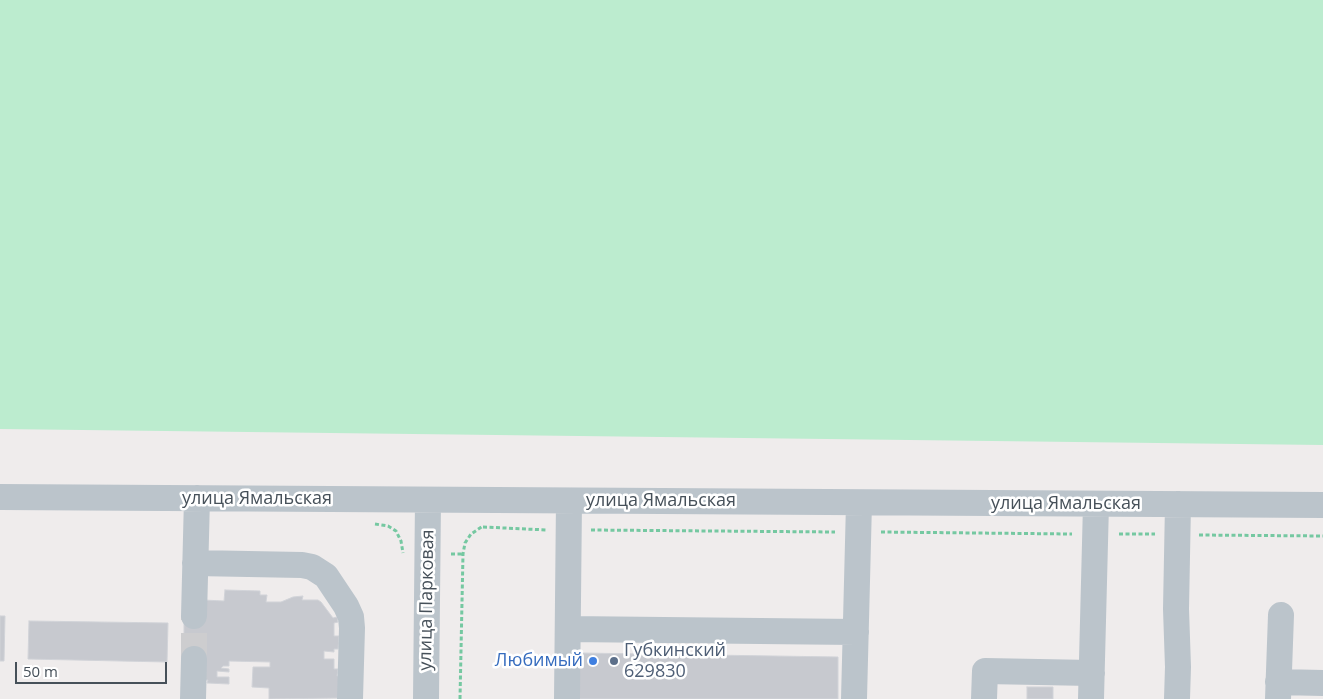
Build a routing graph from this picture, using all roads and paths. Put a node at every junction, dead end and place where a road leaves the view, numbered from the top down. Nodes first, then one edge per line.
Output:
1 (0, 497) edge
2 (197, 498) junction
3 (428, 500) junction
4 (483, 500) junction
5 (569, 501) junction
6 (859, 503) junction
7 (1096, 504) junction
8 (1178, 504) junction
9 (1323, 505) edge
10 (365, 524) dead end
11 (483, 527) junction
12 (569, 530) junction
13 (858, 532) junction
14 (1096, 534) junction
15 (1177, 535) junction
16 (1323, 536) edge
17 (427, 554) junction
18 (463, 554) junction
19 (195, 563) junction
20 (1281, 615) dead end
21 (194, 616) tunnel mouth
22 (568, 629) junction
23 (856, 632) junction
24 (194, 659) tunnel mouth
25 (1092, 673) junction
26 (1323, 683) edge
27 (1278, 691) edge
28 (193, 699) edge
29 (350, 699) edge
30 (426, 699) edge
31 (460, 699) edge
32 (567, 699) edge
33 (854, 699) edge
34 (984, 699) edge
35 (1091, 699) edge
36 (1177, 699) edge

1 - 2 street, улица Ямальская
2 - 3 street, улица Ямальская
2 - 19 street
3 - 4 street, улица Ямальская
3 - 17 street, улица Парковая
4 - 5 street, улица Ямальская
4 - 11 path
5 - 6 street, улица Ямальская
5 - 12 street
6 - 7 street, улица Ямальская
6 - 13 street
7 - 8 street, улица Ямальская
7 - 14 street
8 - 9 street, улица Ямальская
8 - 15 street
10 - 17 path
11 - 12 path
11 - 18 path
12 - 13 path
12 - 22 street
13 - 14 path
13 - 23 street
14 - 15 path
14 - 25 street
15 - 16 path
15 - 36 street
17 - 18 path
17 - 30 street, улица Парковая
18 - 31 path
19 - 21 street
19 - 29 street
20 - 27 street
22 - 23 street
22 - 32 street
23 - 33 street
24 - 28 street
25 - 34 street
25 - 35 street
26 - 27 street

